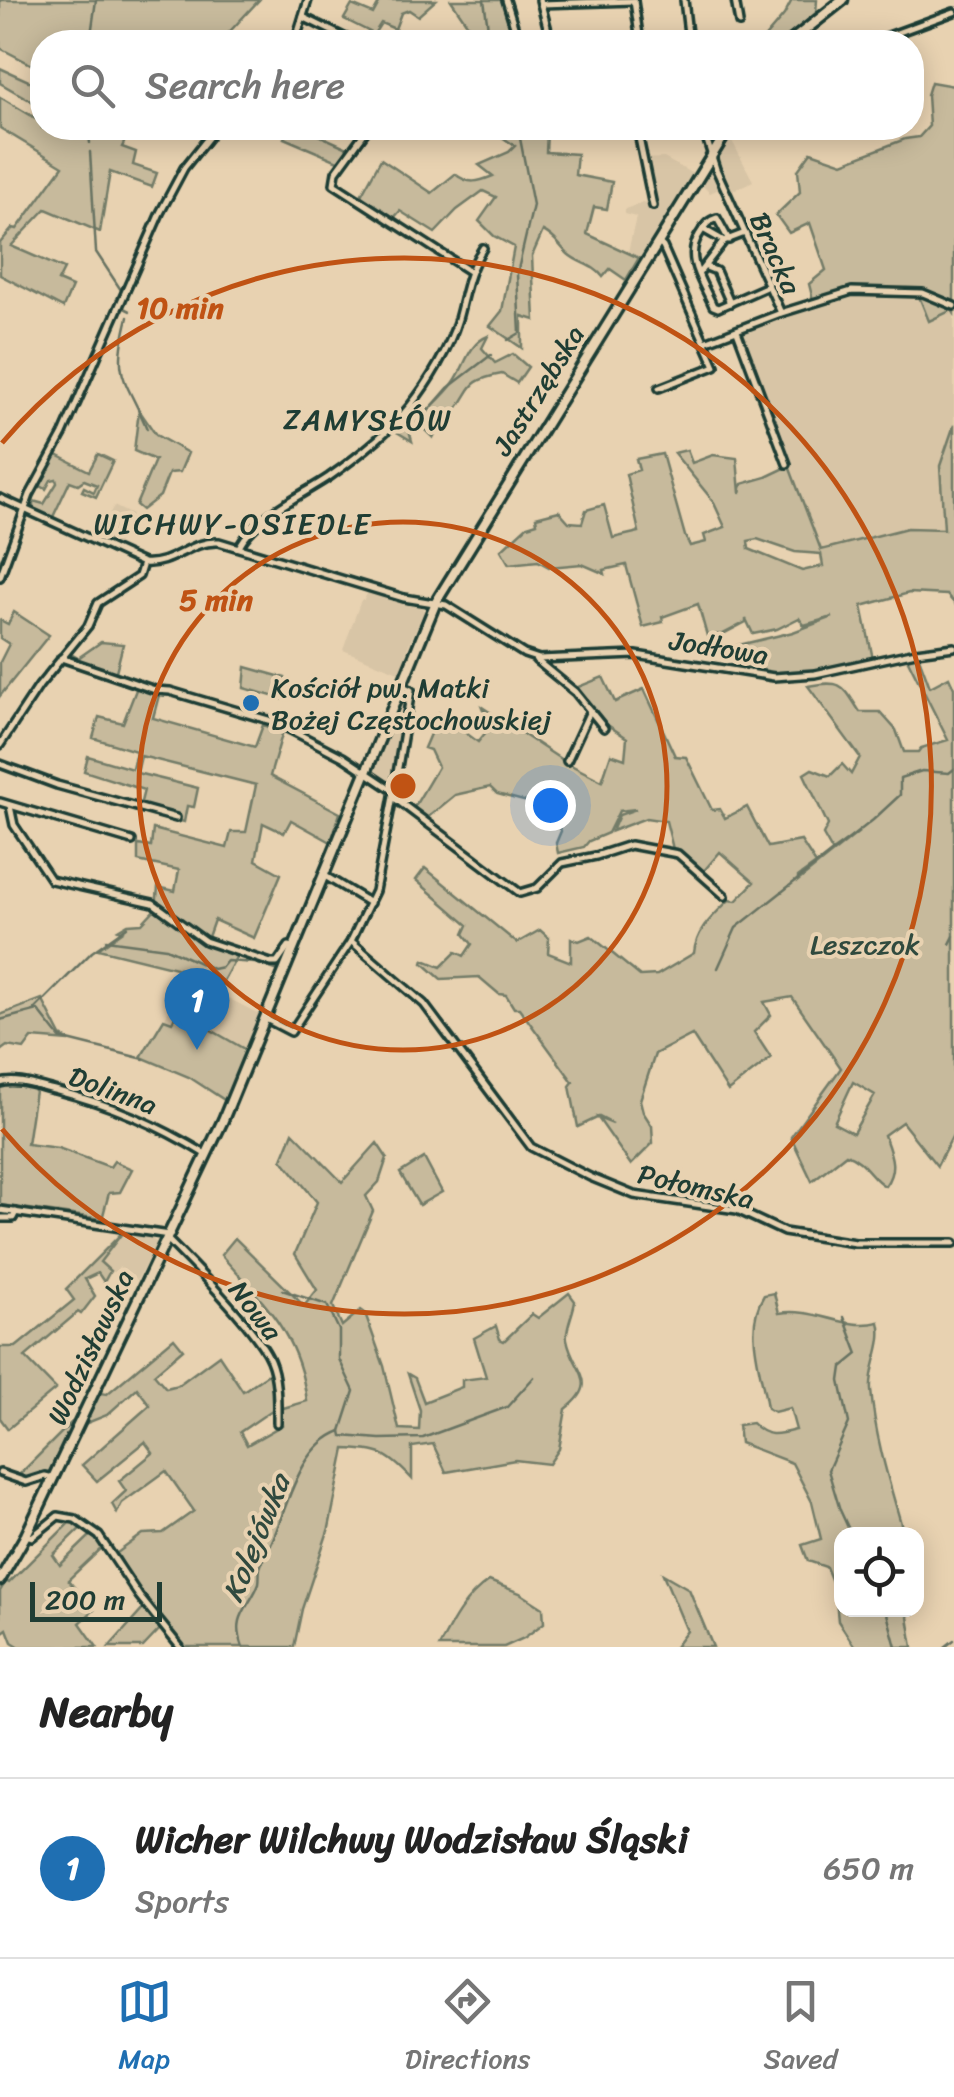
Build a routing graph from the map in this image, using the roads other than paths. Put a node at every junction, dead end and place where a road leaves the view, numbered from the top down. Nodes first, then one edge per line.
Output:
1 (308, 0) edge
2 (506, 0) edge
3 (684, 0) edge
4 (735, 0) edge
5 (843, 0) edge
6 (634, 1) edge
7 (540, 2) edge
8 (954, 12) edge
9 (302, 17) junction
10 (739, 23) dead end
11 (298, 30) edge
12 (329, 30) edge
13 (515, 30) edge
14 (547, 30) edge
15 (638, 30) edge
16 (688, 30) edge
17 (805, 30) edge
18 (905, 30) edge
19 (206, 140) edge
20 (359, 140) edge
21 (640, 140) edge
22 (706, 140) edge
23 (721, 140) edge
24 (711, 156) junction
25 (654, 206) dead end
26 (704, 229) junction
27 (745, 233) junction
28 (726, 241) junction
29 (657, 242) junction
30 (483, 248) dead end
31 (706, 267) junction
32 (469, 271) junction
33 (699, 273) junction
34 (768, 286) junction
35 (730, 302) junction
36 (954, 306) edge
37 (781, 313) junction
38 (737, 331) junction
39 (704, 342) junction
40 (658, 388) dead end
41 (787, 464) dead end
42 (0, 498) edge
43 (25, 510) junction
44 (239, 547) junction
45 (143, 562) junction
46 (0, 577) edge
47 (436, 602) junction
48 (954, 647) edge
49 (61, 658) junction
50 (535, 658) junction
51 (402, 685) junction
52 (590, 710) junction
53 (604, 728) dead end
54 (0, 745) edge
55 (567, 761) dead end
56 (0, 764) edge
57 (366, 773) junction
58 (394, 794) junction
59 (0, 802) edge
60 (10, 806) junction
61 (176, 818) dead end
62 (132, 840) dead end
63 (324, 875) junction
64 (725, 896) dead end
65 (370, 903) junction
66 (351, 941) junction
67 (294, 947) junction
68 (265, 1019) junction
69 (0, 1083) edge
70 (207, 1156) junction
71 (0, 1210) edge
72 (16, 1212) junction
73 (4, 1218) edge
74 (167, 1238) junction
75 (954, 1243) edge
76 (277, 1422) dead end
77 (0, 1473) edge
78 (53, 1478) junction
79 (26, 1535) junction
80 (0, 1580) edge
81 (180, 1647) edge

1 - 9 street
2 - 13 street
3 - 16 street
4 - 10 street
5 - 17 main road
6 - 7 street
6 - 15 street
7 - 14 street
8 - 18 street
9 - 11 street
9 - 12 street
19 - 43 street
20 - 32 street
21 - 25 street
22 - 24 street, Bracka
23 - 24 main road, Jastrzębska
24 - 27 street, Bracka
24 - 29 main road, Jastrzębska
26 - 28 street
26 - 28 street
26 - 33 street
27 - 28 street
27 - 34 street, Bracka
28 - 31 street
29 - 39 street
29 - 47 main road, Jastrzębska
30 - 32 street
31 - 33 street
31 - 35 street
32 - 44 street
33 - 35 street
34 - 35 street
34 - 37 street, Bracka
36 - 37 street, Bracka
37 - 38 street
38 - 39 street
38 - 41 street
39 - 40 street
42 - 43 street
43 - 45 street
43 - 46 street
44 - 45 street
44 - 47 street
45 - 49 street
47 - 50 street
47 - 51 main road, Jastrzębska
48 - 50 street, Jodłowa
49 - 54 street
49 - 57 street
50 - 52 street
51 - 57 main road, Jastrzębska
51 - 58 street, Jastrzębska
52 - 53 street
52 - 55 street
56 - 61 street
57 - 58 street
57 - 63 main road, Jastrzębska
58 - 64 street
58 - 65 street, Jastrzębska
59 - 60 street
60 - 62 street
60 - 67 street
63 - 65 street
63 - 67 main road, Jastrzębska
65 - 66 street, Jastrzębska
66 - 68 street, Jastrzębska
66 - 75 street, Połomska
67 - 68 main road, Jastrzębska
68 - 70 main road, Jastrzębska
69 - 70 street, Dolinna
70 - 74 main road, Jastrzębska
71 - 72 street
72 - 73 street
72 - 74 street, Nowa
74 - 76 street, Nowa
74 - 78 main road, Wodzisławska
77 - 78 street
78 - 79 main road, Wodzisławska
79 - 80 main road, Wodzisławska
79 - 81 street

